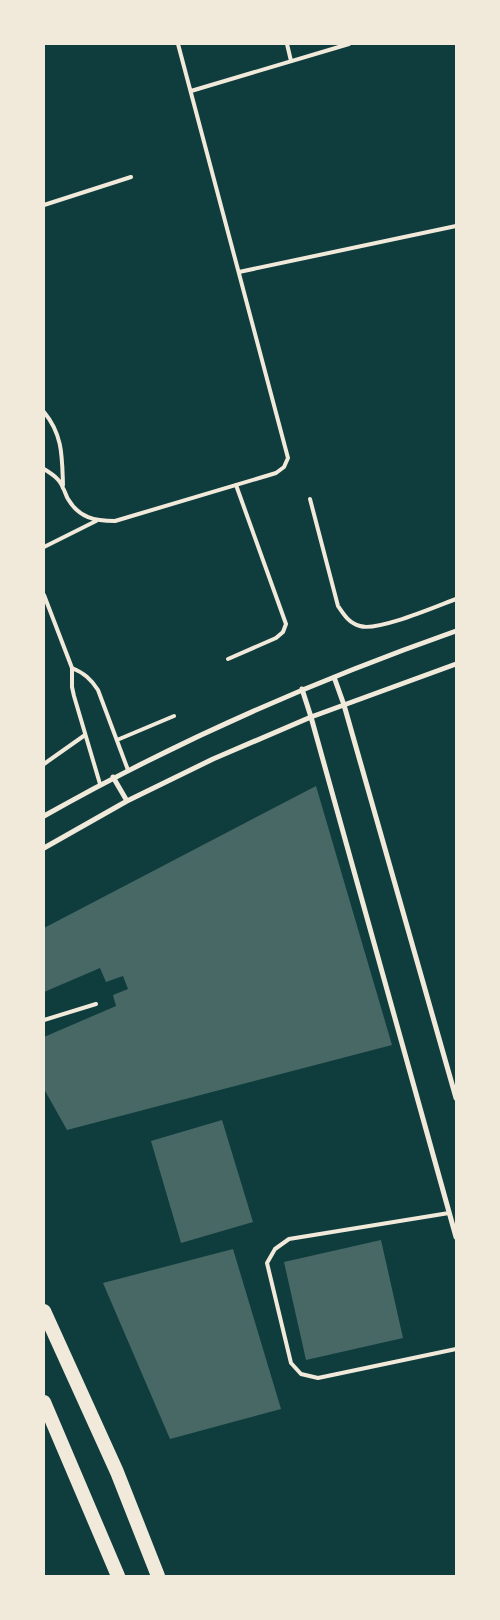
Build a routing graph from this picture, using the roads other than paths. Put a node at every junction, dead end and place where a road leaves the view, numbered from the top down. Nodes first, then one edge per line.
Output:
1 (178, 44) edge
2 (287, 44) edge
3 (349, 44) edge
4 (291, 60) junction
5 (190, 91) junction
6 (131, 177) dead end
7 (44, 205) edge
8 (456, 226) edge
9 (239, 272) junction
10 (44, 412) edge
11 (44, 469) edge
12 (62, 485) junction
13 (236, 485) junction
14 (310, 499) dead end
15 (96, 521) junction
16 (44, 547) edge
17 (44, 594) edge
18 (456, 599) edge
19 (456, 631) edge
20 (228, 659) dead end
21 (456, 664) edge
22 (72, 668) junction
23 (334, 677) junction
24 (302, 690) junction
25 (344, 705) junction
26 (174, 716) dead end
27 (311, 717) junction
28 (85, 735) junction
29 (117, 740) junction
30 (44, 764) edge
31 (128, 770) junction
32 (114, 777) junction
33 (100, 784) junction
34 (126, 801) junction
35 (44, 816) edge
36 (44, 848) edge
37 (96, 1004) dead end
38 (44, 1020) edge
39 (456, 1098) edge
40 (449, 1213) junction
41 (456, 1236) edge
42 (44, 1311) edge
43 (456, 1349) edge
44 (44, 1402) edge
45 (118, 1576) edge
46 (158, 1576) edge

1 - 5 lane
2 - 4 lane
3 - 4 lane
4 - 5 lane
5 - 9 lane
6 - 7 lane
8 - 9 lane
9 - 13 lane
10 - 12 lane
11 - 12 lane
12 - 15 lane
13 - 15 lane
13 - 20 lane
14 - 18 lane
15 - 16 lane
17 - 22 lane
19 - 23 street
21 - 25 street
22 - 28 lane
22 - 29 lane
23 - 24 street
23 - 25 street
24 - 27 street
24 - 31 street
25 - 27 street
25 - 39 street
26 - 29 lane
27 - 34 street
27 - 40 street
28 - 30 lane
28 - 33 lane
29 - 31 lane
31 - 32 street
32 - 33 street
32 - 34 street
33 - 35 street
34 - 36 street
37 - 38 lane
40 - 41 street
40 - 43 lane
42 - 46 highway
44 - 45 highway

